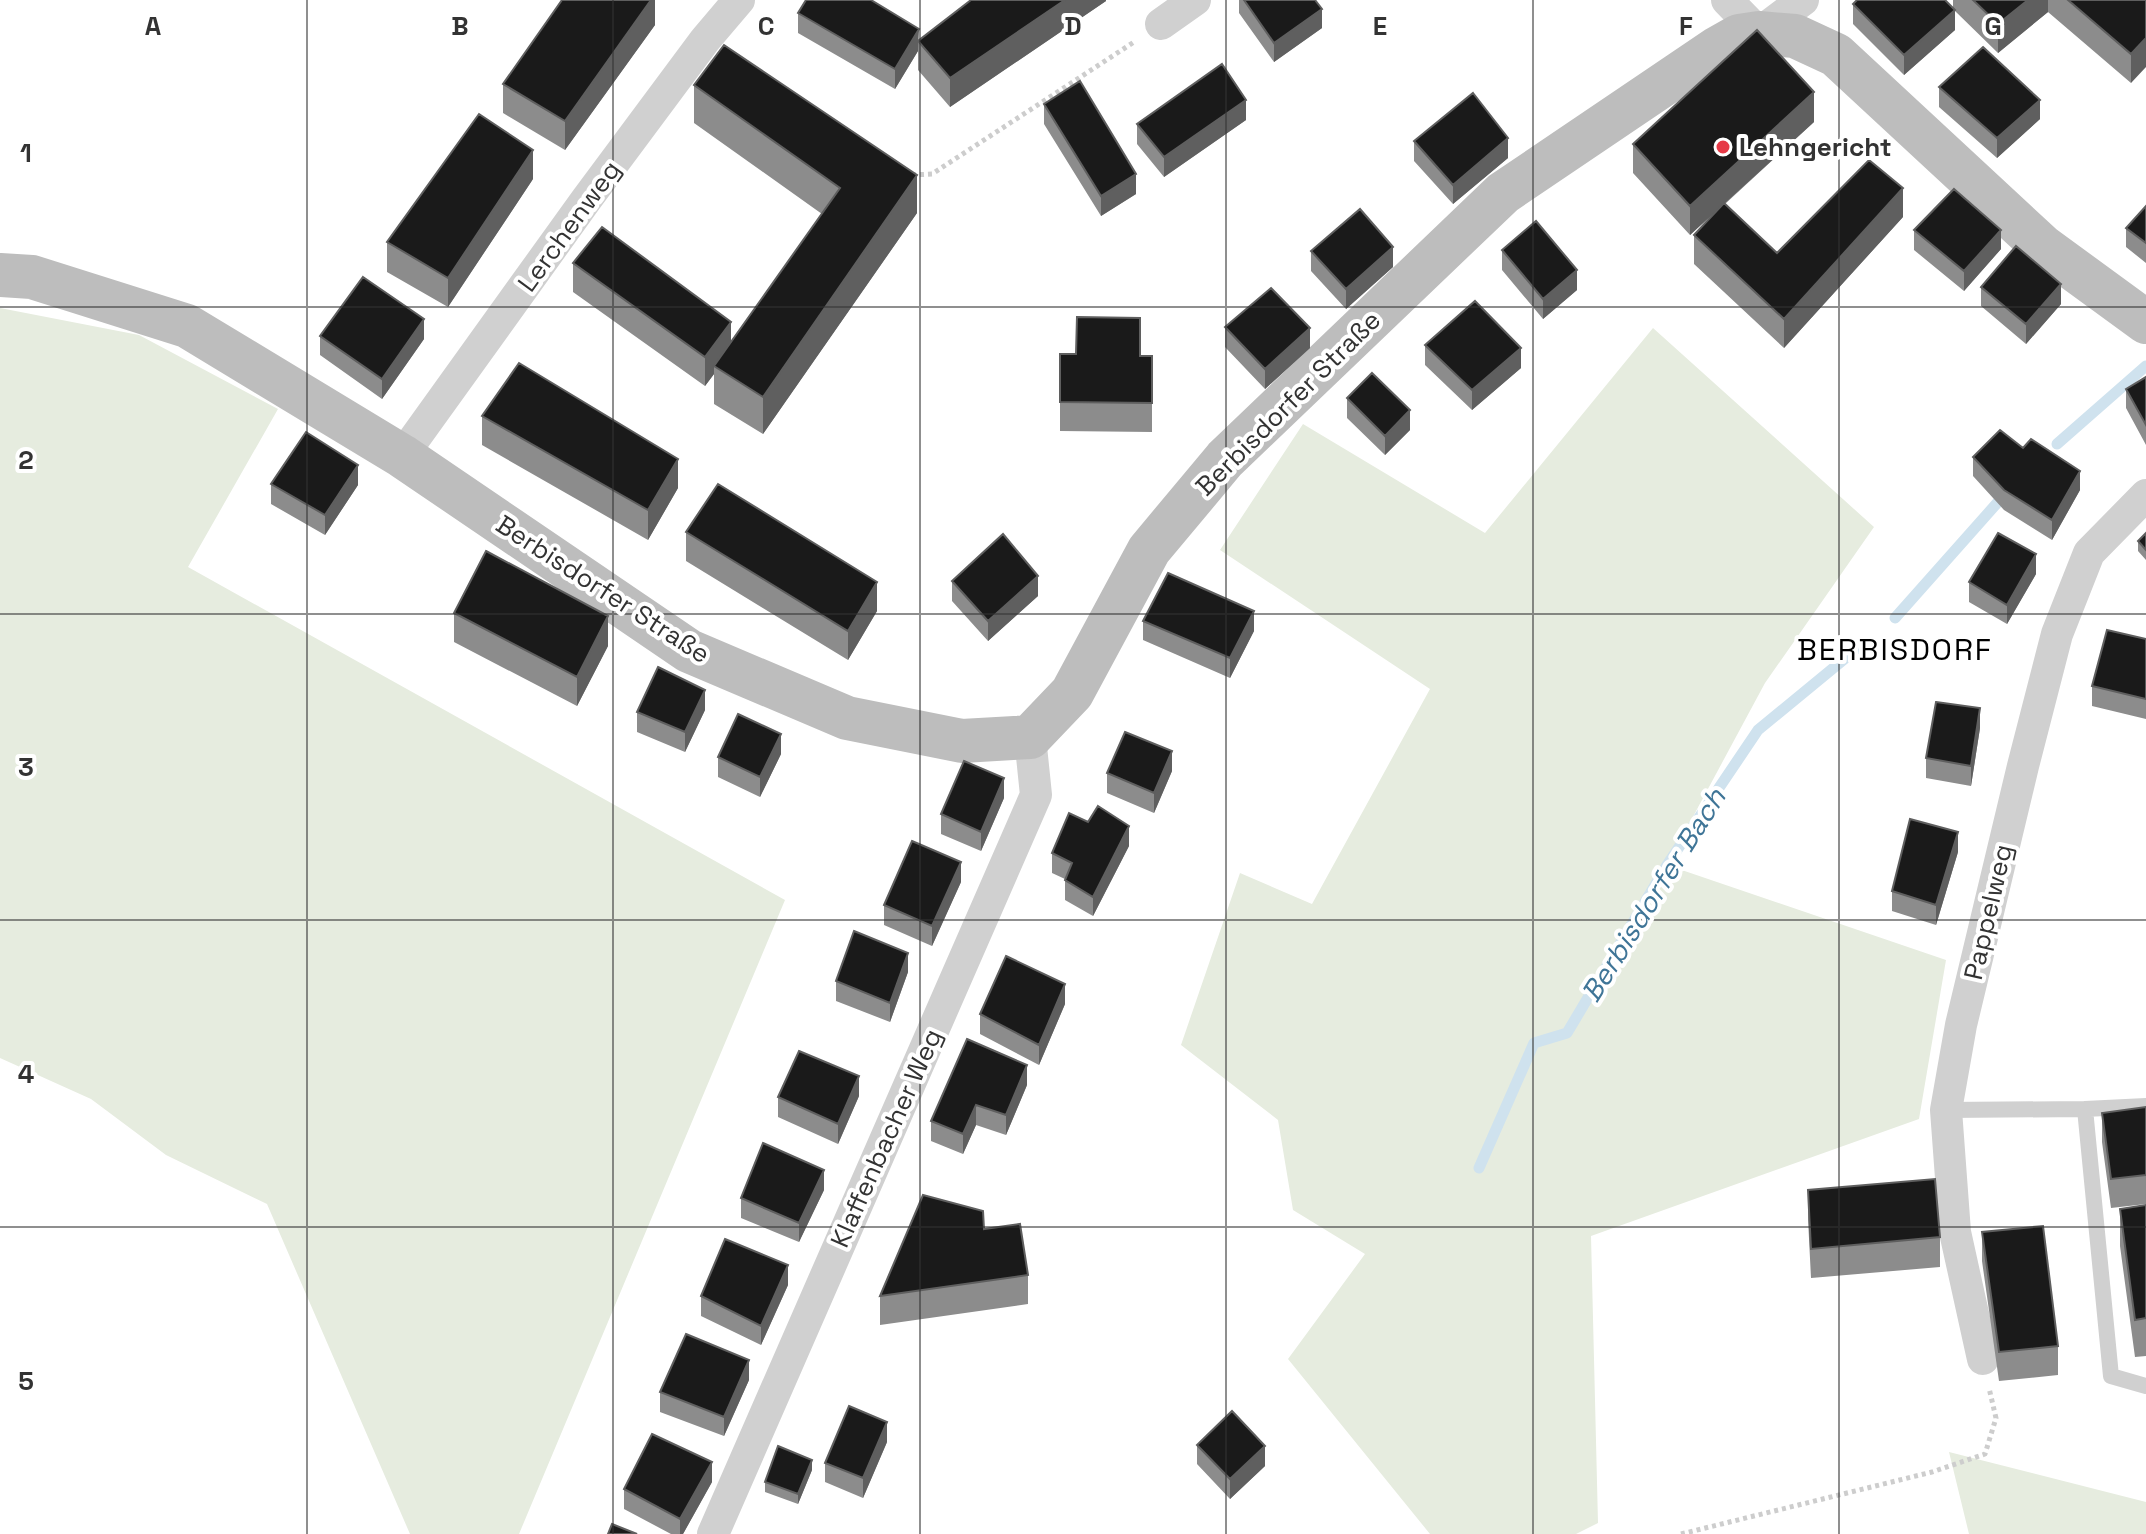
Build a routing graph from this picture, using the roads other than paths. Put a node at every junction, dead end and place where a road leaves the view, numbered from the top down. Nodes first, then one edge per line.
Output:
1 (739, 0) edge
2 (1195, 0) edge
3 (1727, 0) edge
4 (1803, 0) edge
5 (1161, 24) road end
6 (1759, 33) junction
7 (0, 275) edge
8 (2146, 322) edge
9 (402, 456) junction
10 (2146, 495) edge
11 (1030, 737) junction
12 (2146, 1106) edge
13 (2085, 1109) junction
14 (1946, 1110) junction
15 (1983, 1359) road end
16 (2146, 1386) edge
17 (713, 1534) edge

1 - 9 street, Lerchenweg
2 - 5 street
3 - 6 street
4 - 6 street
6 - 8 street, Berbisdorfer Straße
6 - 11 street, Berbisdorfer Straße
7 - 9 street, Berbisdorfer Straße
9 - 11 street, Berbisdorfer Straße
10 - 14 street, Pappelweg
11 - 17 street, Klaffenbacher Weg
12 - 13 lane
13 - 14 lane
13 - 16 lane
14 - 15 street, Pappelweg

